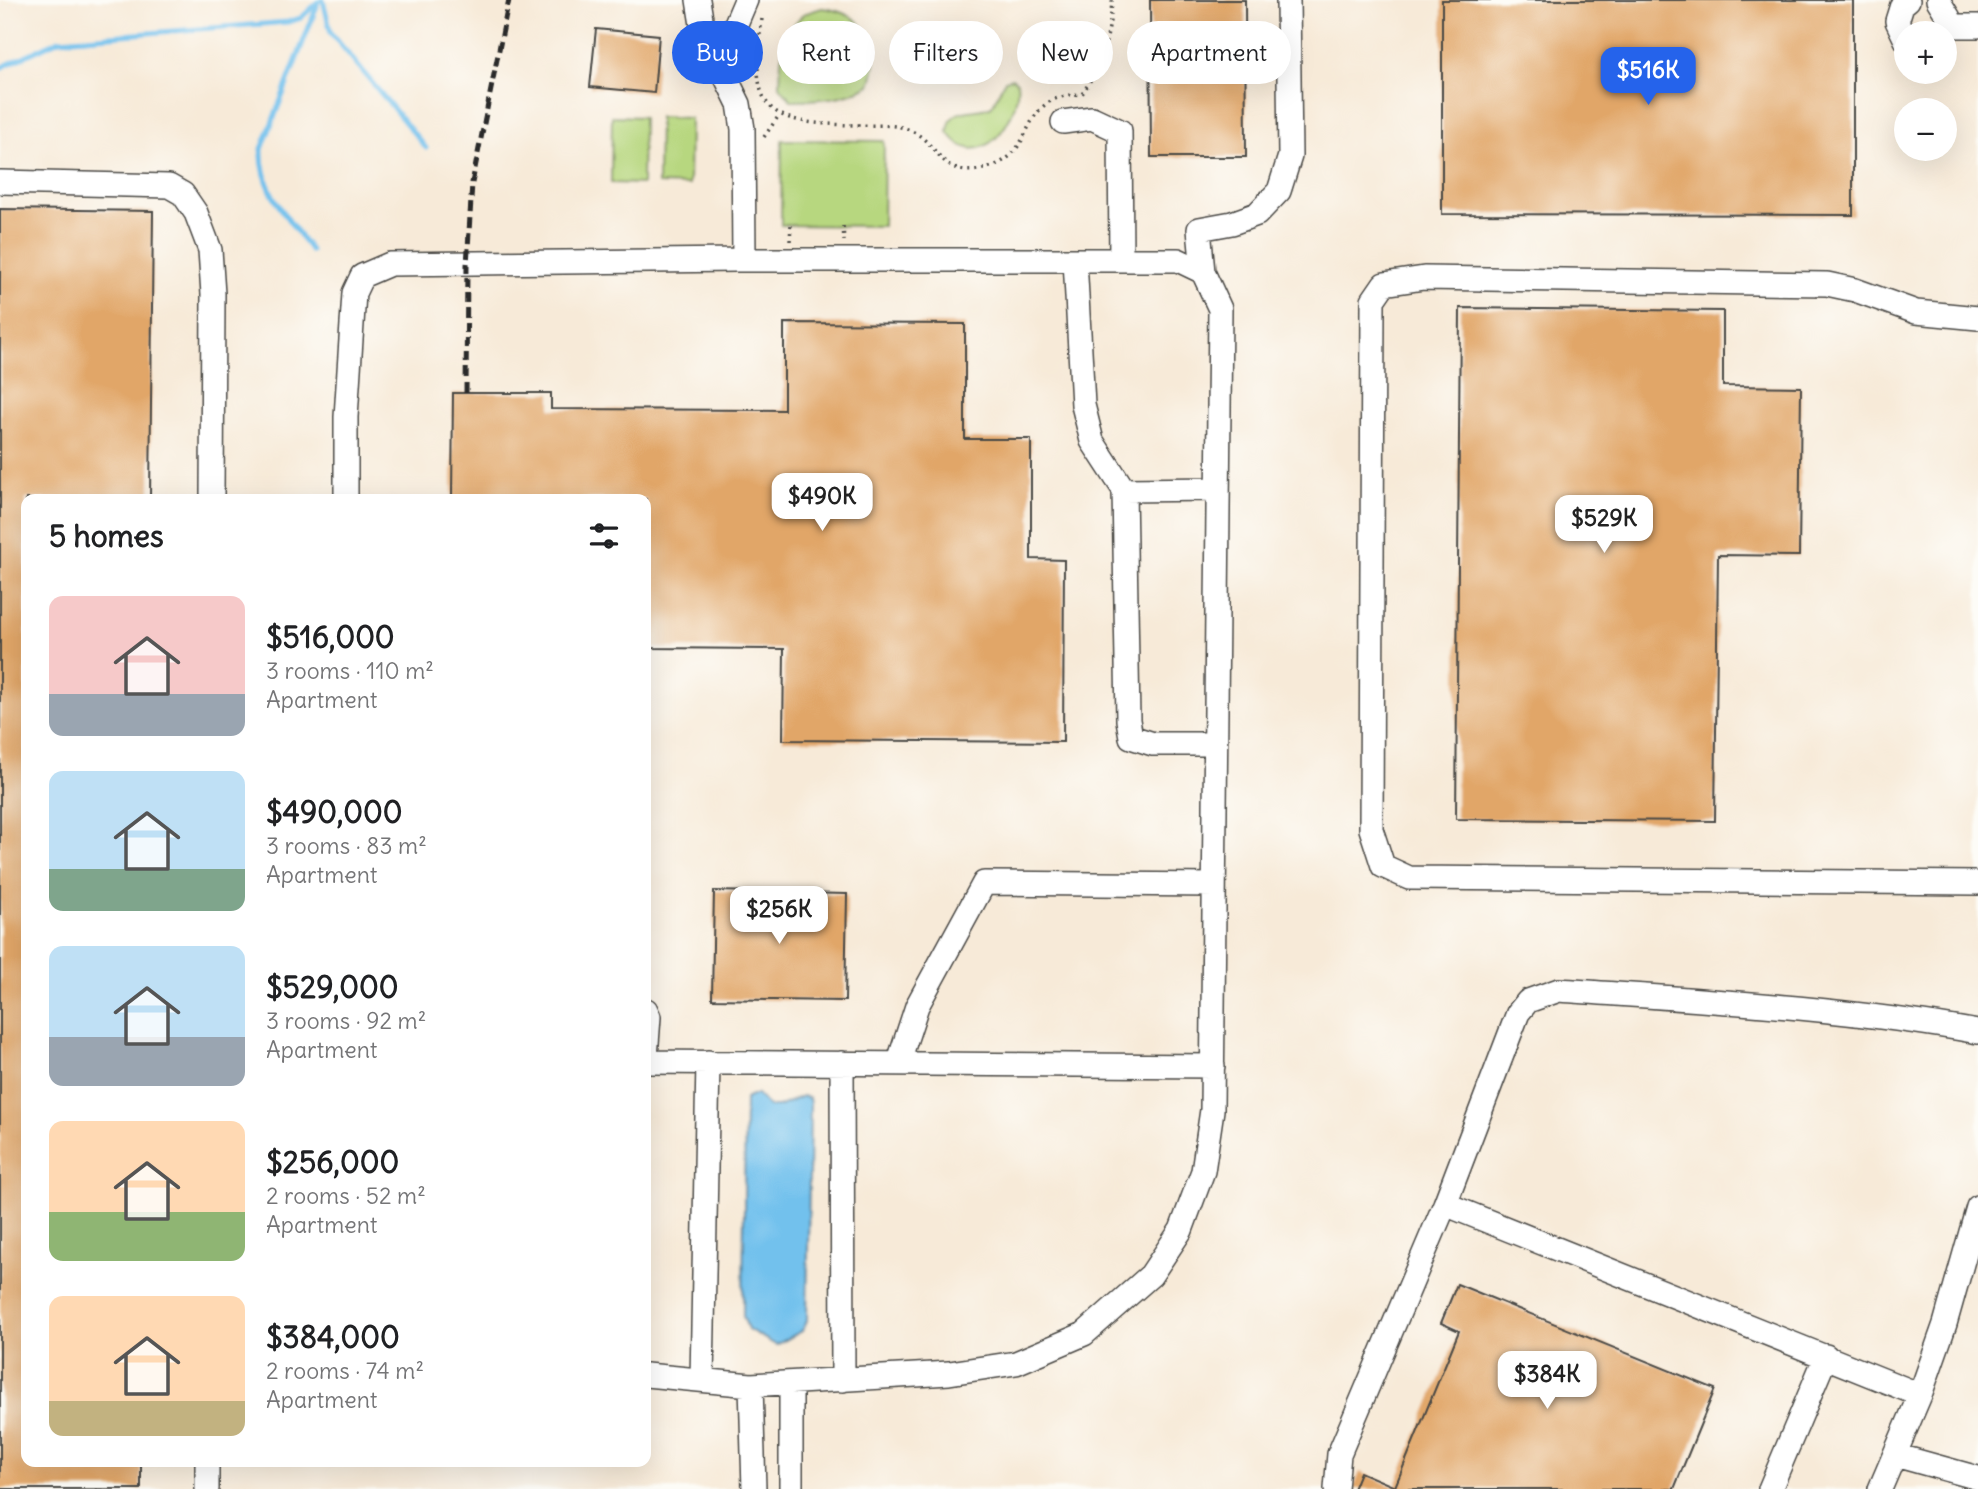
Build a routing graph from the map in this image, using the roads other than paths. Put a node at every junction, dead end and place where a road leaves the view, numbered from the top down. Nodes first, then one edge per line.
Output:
1 (698, 0) edge
2 (1288, 0) edge
3 (1908, 0) edge
4 (1938, 0) edge
5 (701, 21) edge
6 (1897, 21) edge
7 (1947, 21) edge
8 (1978, 26) edge
9 (1957, 29) edge
10 (729, 84) edge
11 (1063, 122) dead end
12 (0, 182) edge
13 (744, 260) junction
14 (1074, 260) junction
15 (1121, 260) junction
16 (1203, 272) junction
17 (1978, 318) edge
18 (1217, 489) junction
19 (1124, 490) junction
20 (212, 494) edge
21 (345, 494) edge
22 (1215, 744) junction
23 (1978, 883) edge
24 (1214, 885) junction
25 (1978, 1032) edge
26 (651, 1059) edge
27 (708, 1062) junction
28 (842, 1063) junction
29 (898, 1064) junction
30 (1213, 1066) junction
31 (1445, 1204) junction
32 (1978, 1207) edge
33 (1826, 1356) junction
34 (651, 1375) edge
35 (702, 1380) junction
36 (843, 1380) junction
37 (791, 1384) junction
38 (751, 1385) junction
39 (1920, 1395) junction
40 (1895, 1455) junction
41 (207, 1467) edge
42 (1978, 1478) edge
43 (207, 1489) edge
44 (754, 1489) edge
45 (791, 1489) edge
46 (1336, 1489) edge
47 (1770, 1489) edge
48 (1880, 1489) edge

1 - 5 street
2 - 16 street
3 - 6 street
4 - 7 street
8 - 9 street
10 - 13 street
11 - 15 street
12 - 20 street
13 - 14 street
13 - 21 street
14 - 15 street
14 - 19 street
15 - 16 street
16 - 18 street
17 - 23 street
18 - 19 street
18 - 22 street
19 - 22 street
22 - 24 street
24 - 29 street
24 - 30 street
25 - 31 street
26 - 27 street
27 - 28 street
27 - 35 street
28 - 29 street
28 - 36 street
29 - 30 street
30 - 36 street
31 - 33 street
31 - 46 street
32 - 39 street
33 - 39 street
33 - 47 street
34 - 35 street
35 - 38 street
36 - 37 street
37 - 38 street
37 - 45 street
38 - 44 street
39 - 40 street
40 - 42 street
40 - 48 street
41 - 43 street

